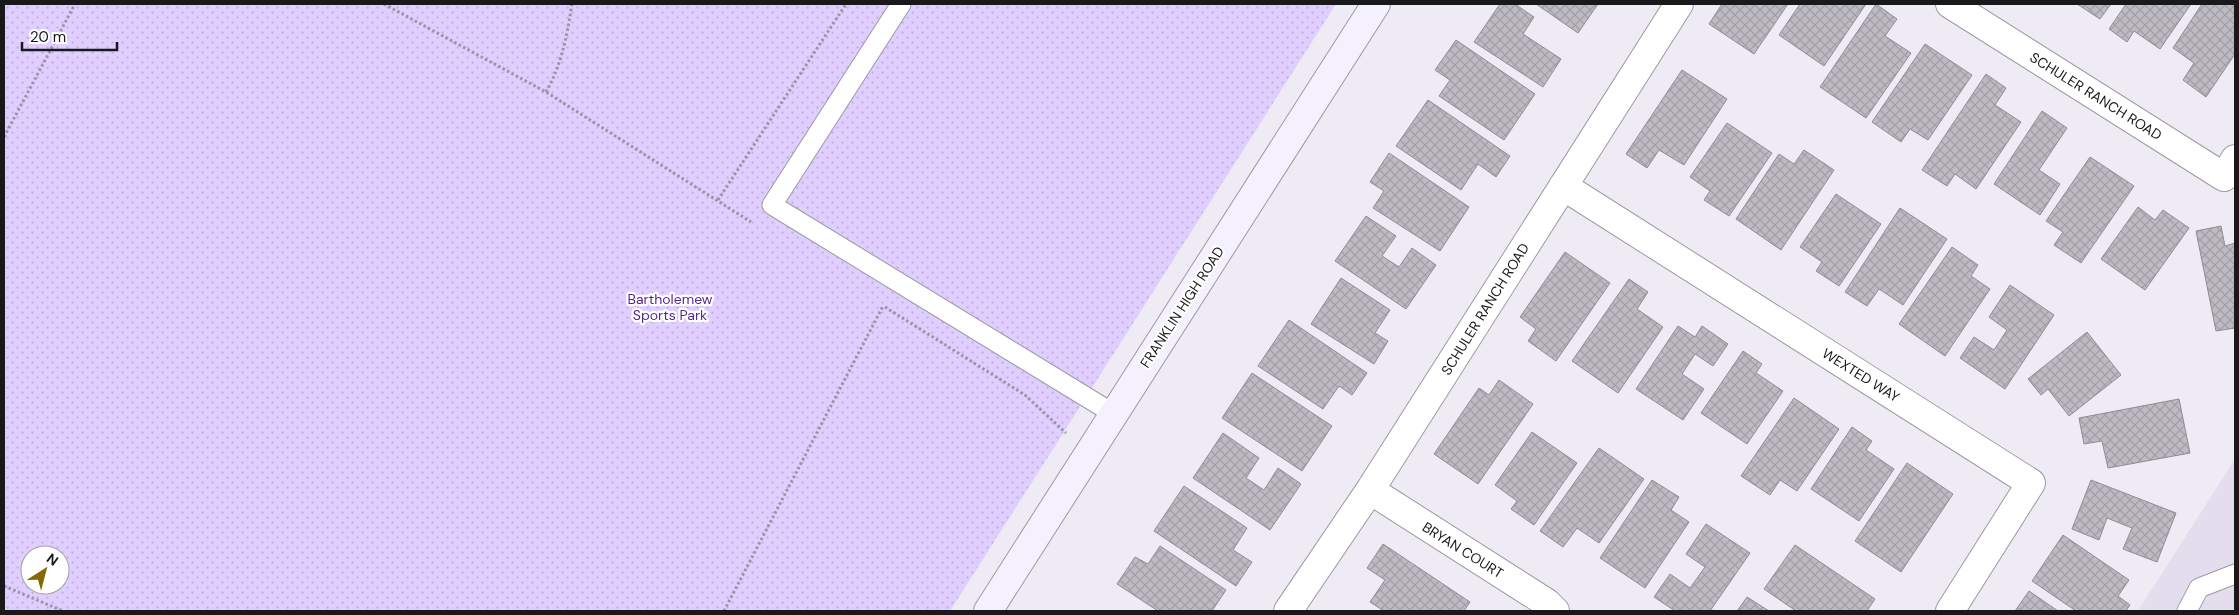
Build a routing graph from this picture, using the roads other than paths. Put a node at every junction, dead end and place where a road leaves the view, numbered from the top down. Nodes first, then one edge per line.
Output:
1 (901, 4) edge
2 (1376, 4) edge
3 (1679, 4) edge
4 (1950, 4) edge
5 (2235, 159) edge
6 (1563, 186) junction
7 (1114, 414) junction
8 (1370, 490) junction
9 (2235, 574) edge
10 (988, 611) edge
11 (1288, 611) edge
12 (1555, 611) edge
13 (1950, 611) edge
14 (2187, 611) edge

1 - 7 lane
2 - 7 street, FRANKLIN HIGH ROAD
3 - 6 street, SCHULER RANCH ROAD
4 - 5 street, SCHULER RANCH ROAD
6 - 8 street, SCHULER RANCH ROAD
6 - 13 street, WEXTED WAY
7 - 10 street, FRANKLIN HIGH ROAD
8 - 11 street, SCHULER RANCH ROAD
8 - 12 street, BRYAN COURT
9 - 14 lane

